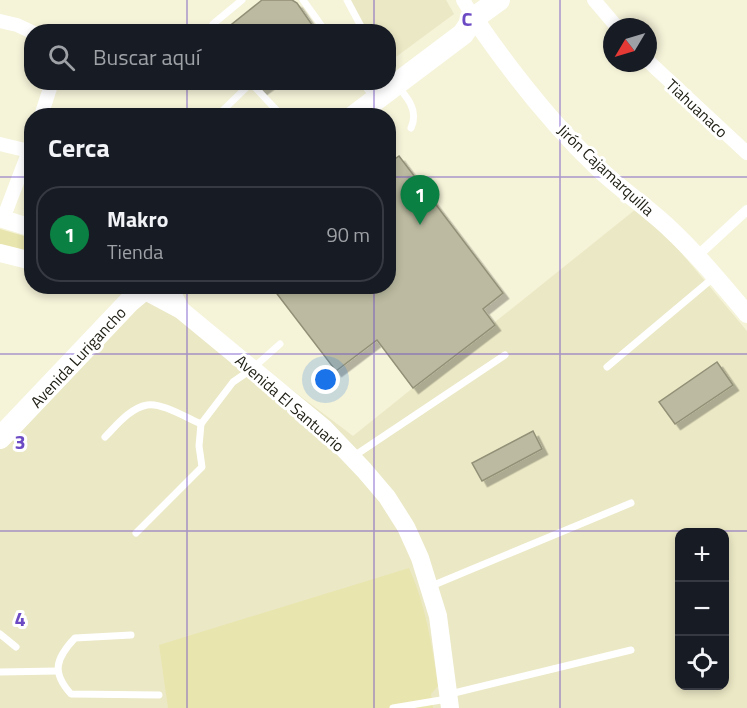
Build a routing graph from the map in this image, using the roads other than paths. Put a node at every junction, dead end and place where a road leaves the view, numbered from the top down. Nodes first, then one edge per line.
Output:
1 (242, 0) edge
2 (303, 0) edge
3 (347, 0) edge
4 (499, 0) edge
5 (594, 0) edge
6 (469, 9) edge
7 (609, 18) edge
8 (0, 21) edge
9 (213, 24) edge
10 (320, 24) edge
11 (360, 24) edge
12 (24, 28) edge
13 (657, 69) edge
14 (396, 73) edge
15 (49, 90) edge
16 (244, 90) edge
17 (258, 90) edge
18 (370, 90) edge
19 (375, 90) edge
20 (393, 90) edge
21 (44, 108) edge
22 (225, 108) edge
23 (274, 108) edge
24 (347, 108) edge
25 (360, 108) edge
26 (411, 128) dead end
27 (0, 144) edge
28 (24, 146) edge
29 (747, 153) edge
30 (24, 162) edge
31 (747, 210) edge
32 (2, 218) edge
33 (24, 225) edge
34 (0, 253) edge
35 (696, 257) junction
36 (24, 259) edge
37 (715, 276) junction
38 (135, 294) edge
39 (147, 294) edge
40 (172, 294) edge
41 (181, 310) junction
42 (747, 314) edge
43 (280, 344) dead end
44 (505, 355) dead end
45 (607, 367) dead end
46 (252, 369) junction
47 (201, 424) junction
48 (105, 437) dead end
49 (0, 438) edge
50 (351, 457) junction
51 (631, 503) dead end
52 (136, 533) dead end
53 (429, 587) junction
54 (0, 634) edge
55 (131, 635) dead end
56 (16, 647) dead end
57 (631, 650) dead end
58 (57, 671) junction
59 (0, 672) edge
60 (159, 695) dead end
61 (450, 700) edge
62 (393, 708) edge

1 - 9 lane
2 - 10 lane
3 - 11 lane
4 - 6 main road
5 - 7 street
6 - 14 main road
6 - 35 street, Jirón Cajamarquilla
8 - 12 street
13 - 29 street, Tiahuanaco
15 - 21 street
16 - 22 lane
17 - 23 lane
18 - 24 main road
19 - 25 main road
20 - 26 lane
27 - 28 street
30 - 32 street
31 - 35 street
32 - 33 street
34 - 36 street
35 - 37 street, Jirón Cajamarquilla
37 - 42 street, Jirón Cajamarquilla
37 - 45 lane
38 - 49 main road, Avenida Lurigancho
39 - 41 street, Avenida El Santuario
40 - 41 street, Avenida El Santuario
41 - 46 street, Avenida El Santuario
43 - 46 lane
44 - 50 lane
46 - 47 lane
46 - 50 street, Avenida El Santuario
47 - 48 lane
47 - 52 lane
50 - 53 street, Avenida El Santuario
51 - 53 lane
53 - 61 street, Avenida El Santuario
54 - 56 lane
55 - 58 lane
57 - 61 lane
58 - 59 lane
58 - 60 lane
61 - 62 lane

